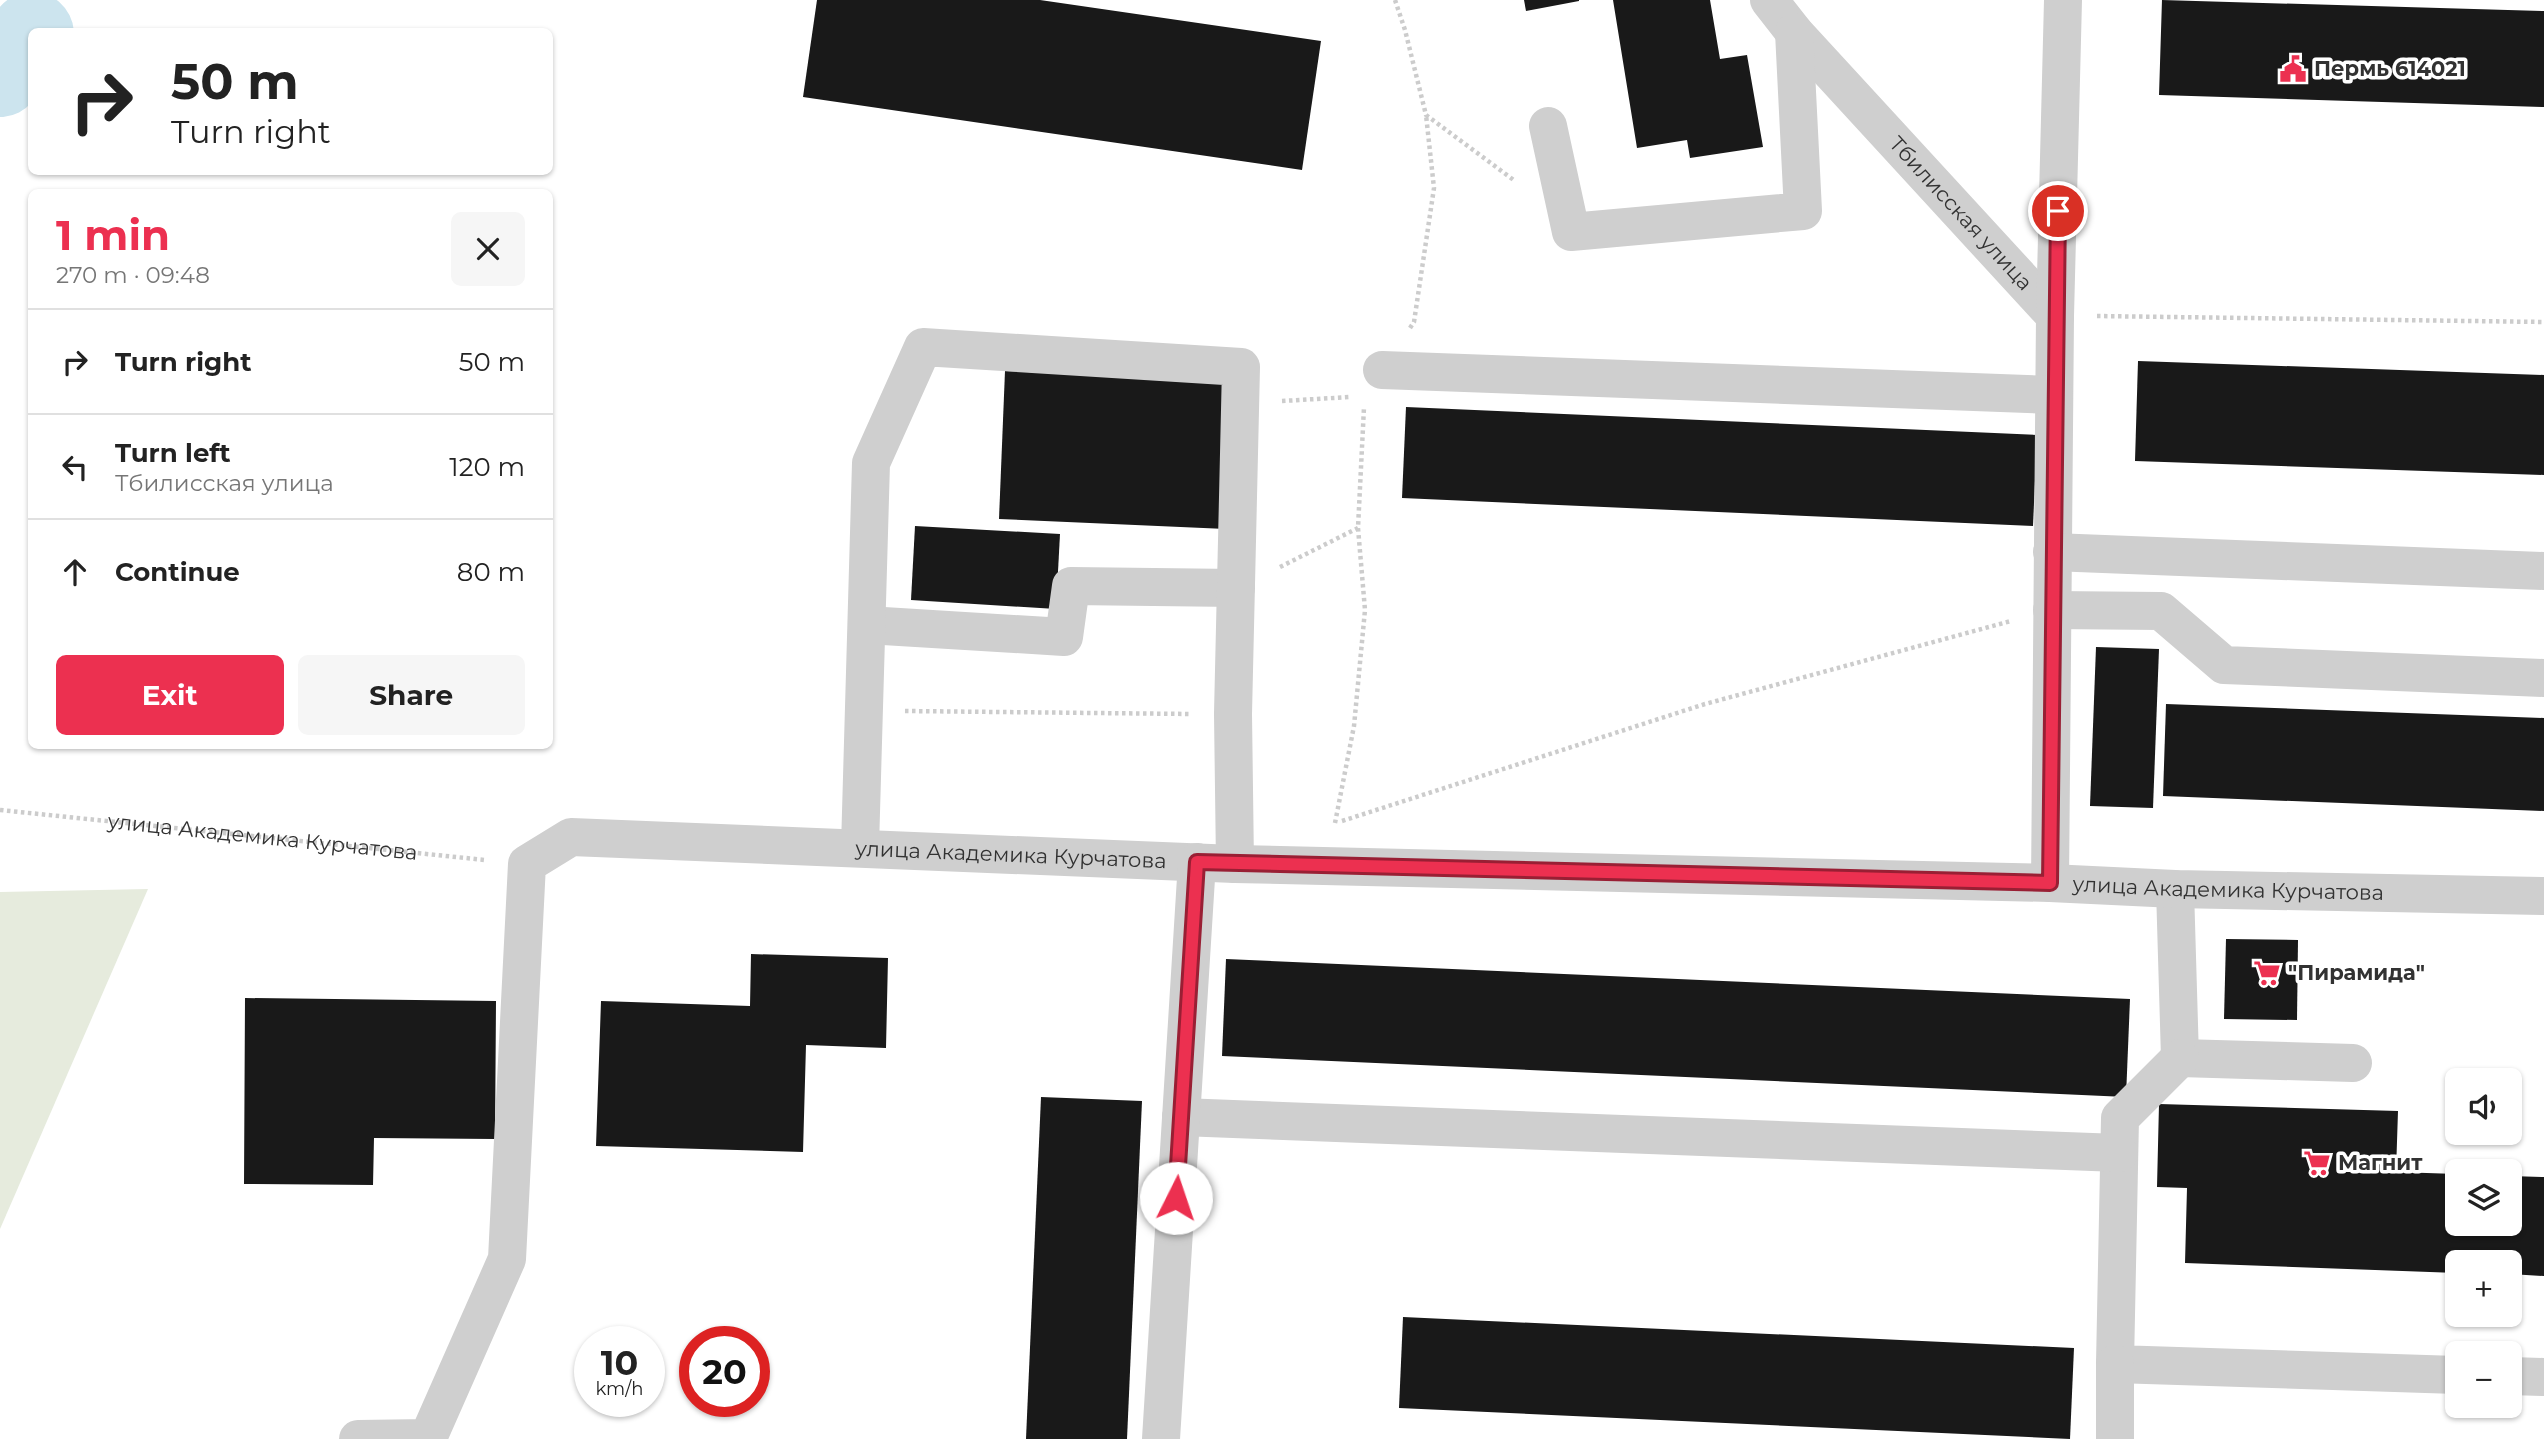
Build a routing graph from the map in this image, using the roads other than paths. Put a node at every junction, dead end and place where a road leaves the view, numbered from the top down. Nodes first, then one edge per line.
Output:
1 (1769, 0) edge
2 (2063, 0) edge
3 (1794, 32) junction
4 (1548, 126) dead end
5 (2055, 316) junction
6 (1373, 383) road end
7 (2054, 395) junction
8 (2052, 552) junction
9 (2544, 571) edge
10 (1236, 588) junction
11 (2052, 610) junction
12 (867, 625) junction
13 (2544, 678) edge
14 (860, 847) junction
15 (1197, 862) junction
16 (1235, 863) junction
17 (2050, 883) junction
18 (2175, 889) junction
19 (2544, 896) edge
20 (2180, 1058) junction
21 (2353, 1063) dead end
22 (1181, 1117) junction
23 (2119, 1153) junction
24 (2115, 1364) junction
25 (2445, 1374) edge
26 (2522, 1376) edge
27 (2544, 1377) edge
28 (358, 1439) edge
29 (1161, 1439) edge
30 (2115, 1439) edge

1 - 3 street, Тбилисская улица
2 - 5 street
3 - 4 street
3 - 5 street, Тбилисская улица
5 - 7 street
6 - 7 street
7 - 8 street
8 - 9 street
8 - 11 street
10 - 12 street
10 - 12 street
10 - 16 street
11 - 13 street
11 - 17 street
12 - 14 street
14 - 15 street, улица Академика Курчатова
14 - 28 street, улица Академика Курчатова
15 - 16 street, улица Академика Курчатова
15 - 22 street
16 - 17 street, улица Академика Курчатова
17 - 18 street, улица Академика Курчатова
18 - 19 street, улица Академика Курчатова
18 - 20 street
20 - 21 street
20 - 23 street
22 - 23 street
22 - 29 street
23 - 24 street
24 - 25 street
24 - 30 street
26 - 27 street

